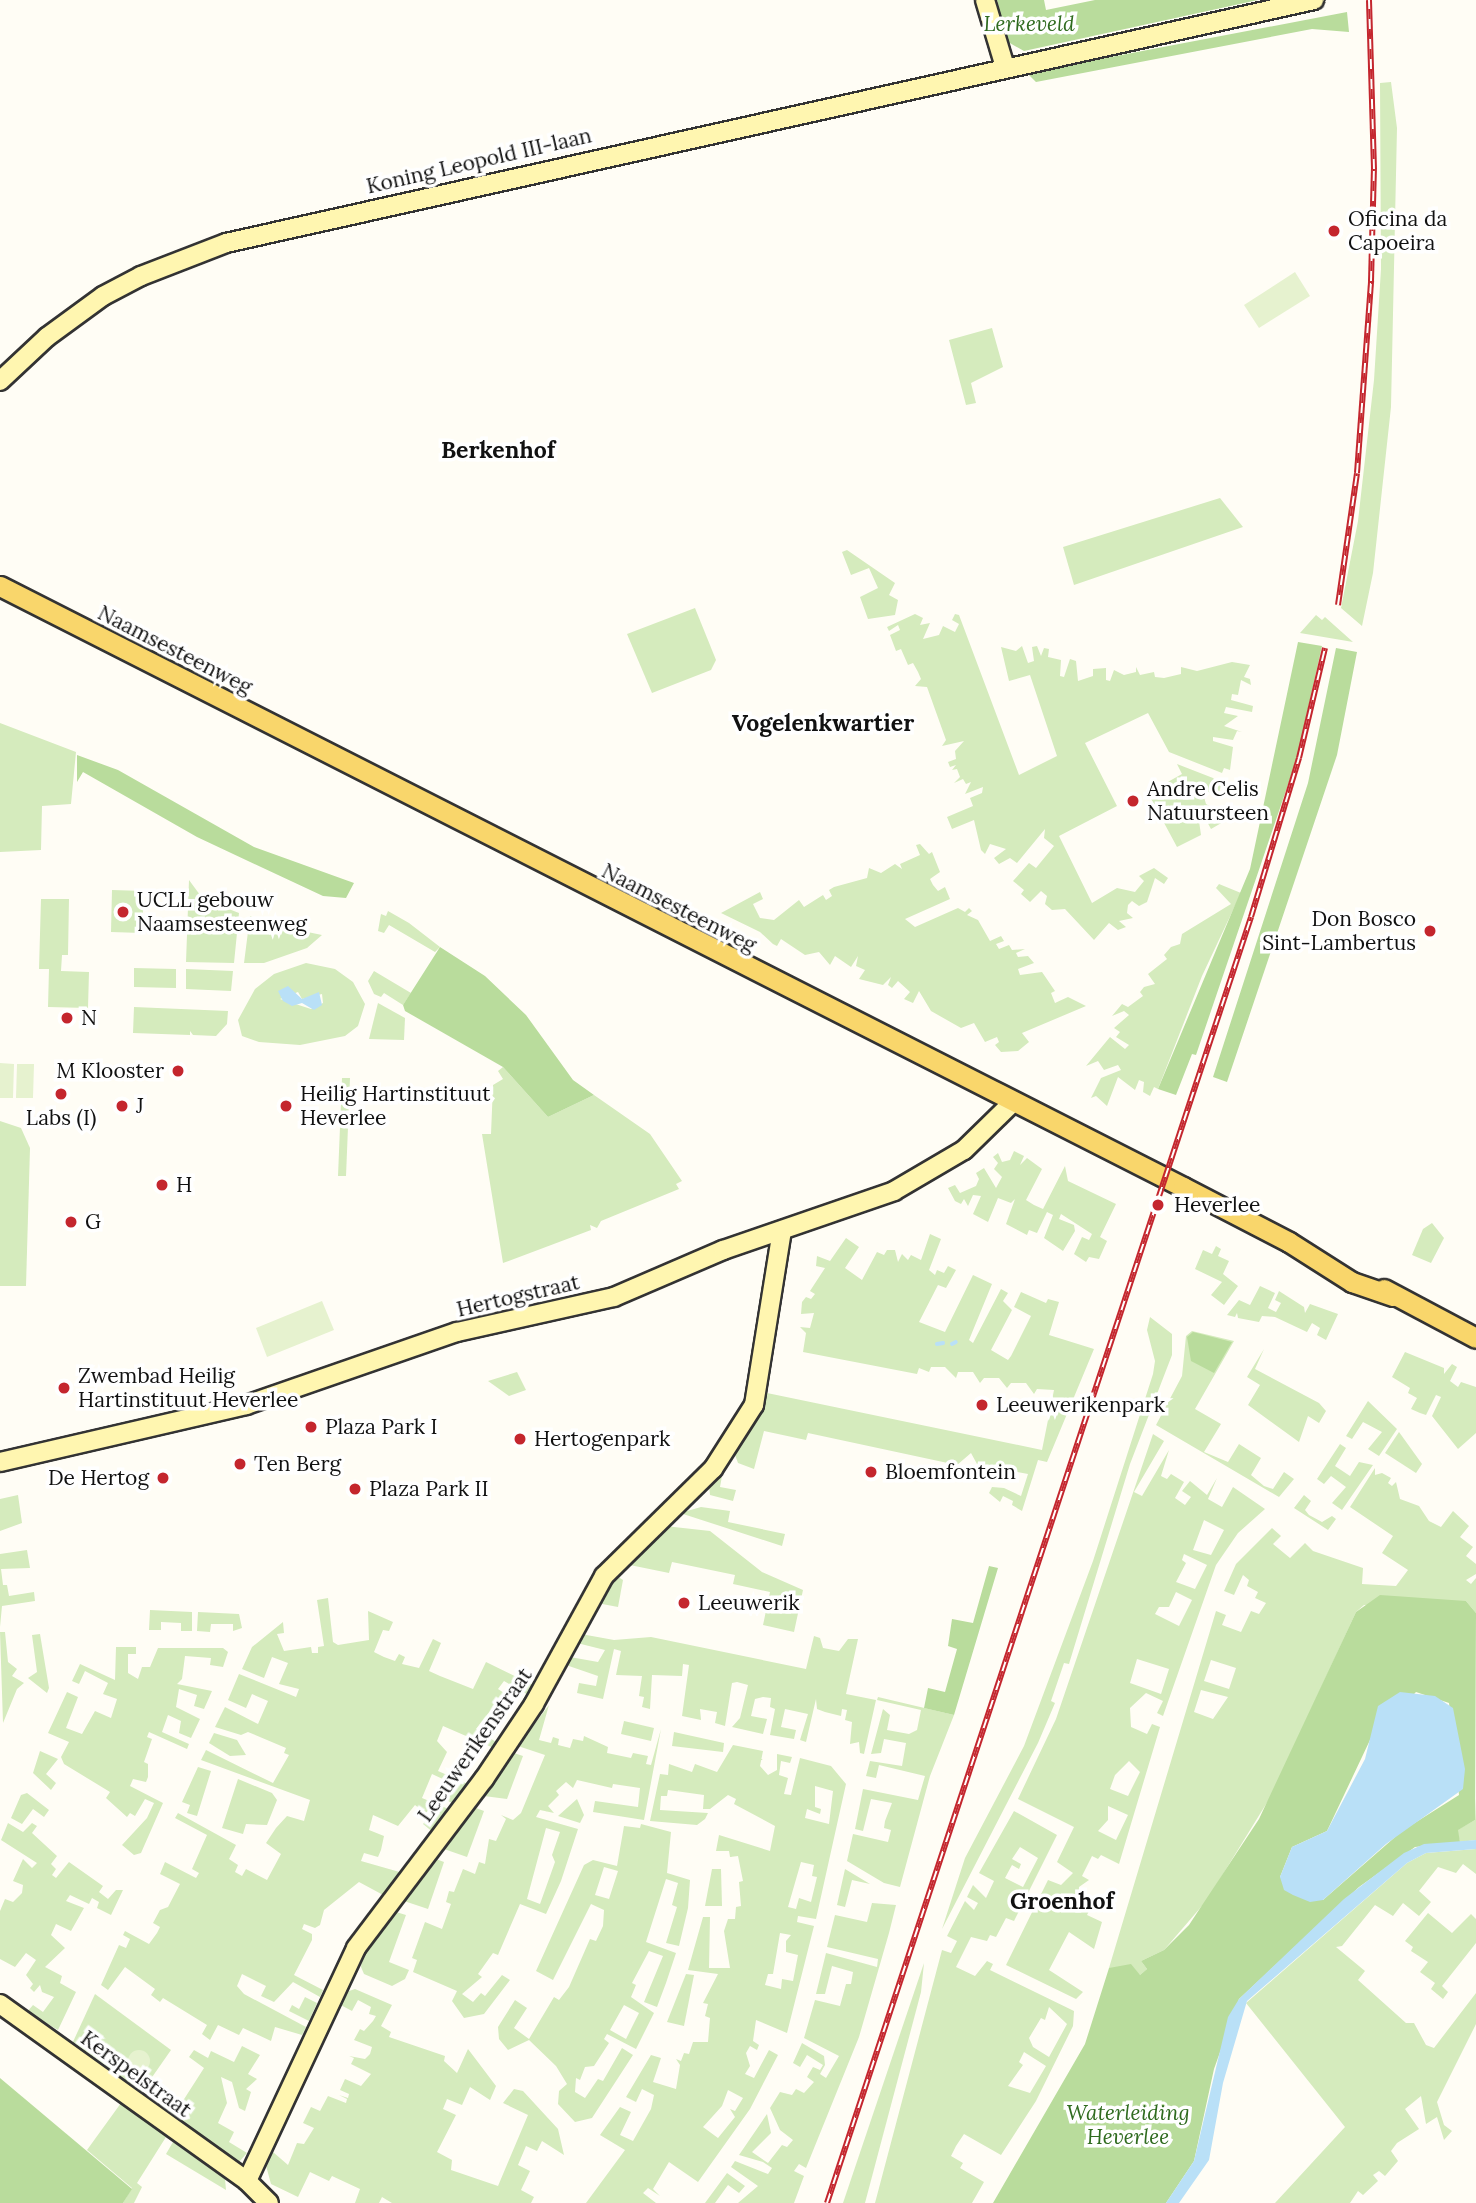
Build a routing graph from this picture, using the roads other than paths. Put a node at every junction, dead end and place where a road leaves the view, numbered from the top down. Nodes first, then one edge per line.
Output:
1 (985, 0) edge
2 (1314, 0) edge
3 (1005, 67) junction
4 (0, 381) edge
5 (0, 586) edge
6 (1013, 1102) junction
7 (782, 1230) junction
8 (1476, 1338) edge
9 (0, 1462) edge
10 (0, 2004) edge
11 (247, 2181) junction
12 (268, 2203) edge

1 - 3 street
2 - 3 street, Koning Leopold III-laan
3 - 4 street, Koning Leopold III-laan
5 - 6 main road, Naamsesteenweg
6 - 7 street, Hertogstraat
6 - 8 main road, Naamsesteenweg
7 - 9 street, Hertogstraat
7 - 11 street, Leeuwerikenstraat
10 - 11 street, Kerspelstraat
11 - 12 street, Kerspelstraat

